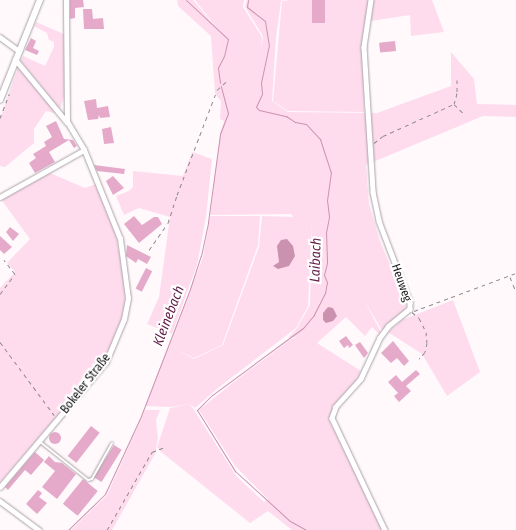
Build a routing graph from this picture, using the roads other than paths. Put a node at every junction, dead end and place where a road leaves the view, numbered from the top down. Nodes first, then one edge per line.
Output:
1 (40, 0) edge
2 (66, 0) edge
3 (371, 0) edge
4 (0, 37) edge
5 (18, 50) junction
6 (15, 58) junction
7 (0, 100) edge
8 (67, 122) junction
9 (84, 150) junction
10 (0, 197) edge
11 (39, 441) junction
12 (112, 443) dead end
13 (0, 487) edge
14 (0, 501) edge
15 (40, 530) edge
16 (384, 530) edge

1 - 5 main road
2 - 8 street
3 - 16 street, Heuweg
4 - 5 street
5 - 6 main road
6 - 7 main road
6 - 8 street, Bokeler Straße
8 - 9 street, Bokeler Straße
9 - 10 street
9 - 11 street, Bokeler Straße
11 - 12 lane
11 - 13 street, Bokeler Straße
14 - 15 street

